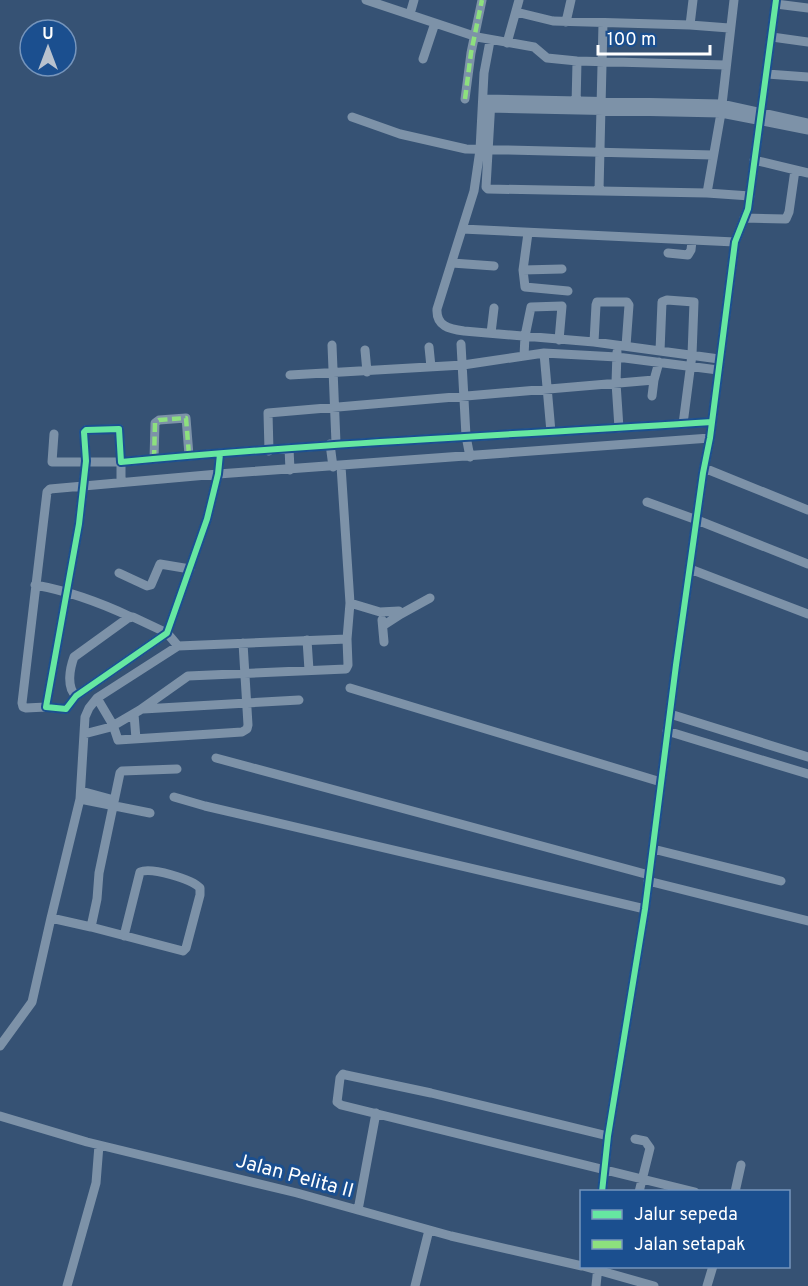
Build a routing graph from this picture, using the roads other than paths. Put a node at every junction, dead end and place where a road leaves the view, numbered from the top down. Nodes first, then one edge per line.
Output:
1 (366, 0) edge
2 (414, 0) edge
3 (482, 0) edge
4 (519, 0) edge
5 (571, 0) edge
6 (693, 0) edge
7 (734, 0) edge
8 (379, 2) edge
9 (776, 2) edge
10 (808, 8) edge
11 (516, 12) junction
12 (410, 14) junction
13 (566, 22) junction
14 (435, 23) junction
15 (603, 23) junction
16 (690, 25) junction
17 (729, 28) junction
18 (772, 37) junction
19 (482, 38) junction
20 (808, 42) edge
21 (507, 43) junction
22 (423, 59) dead end
23 (603, 60) junction
24 (577, 61) junction
25 (725, 64) junction
26 (767, 74) junction
27 (808, 77) edge
28 (465, 99) dead end
29 (487, 104) junction
30 (576, 107) junction
31 (602, 107) junction
32 (721, 109) junction
33 (760, 116) junction
34 (352, 117) dead end
35 (787, 123) junction
36 (808, 123) edge
37 (808, 130) edge
38 (482, 150) junction
39 (600, 152) junction
40 (712, 155) junction
41 (754, 160) junction
42 (795, 170) junction
43 (808, 172) edge
44 (599, 191) junction
45 (707, 193) junction
46 (750, 196) junction
47 (744, 218) junction
48 (462, 229) junction
49 (528, 233) junction
50 (692, 241) junction
51 (735, 242) junction
52 (668, 253) dead end
53 (452, 263) junction
54 (494, 266) dead end
55 (523, 270) junction
56 (562, 270) dead end
57 (568, 291) dead end
58 (494, 308) dead end
59 (491, 333) junction
60 (525, 339) junction
61 (559, 340) junction
62 (594, 342) junction
63 (461, 344) dead end
64 (332, 345) dead end
65 (429, 347) dead end
66 (365, 350) dead end
67 (619, 350) junction
68 (660, 351) junction
69 (544, 353) junction
70 (524, 356) junction
71 (719, 359) junction
72 (692, 361) junction
73 (659, 362) junction
74 (463, 365) junction
75 (431, 367) junction
76 (718, 370) junction
77 (367, 372) junction
78 (333, 374) junction
79 (290, 375) dead end
80 (654, 380) junction
81 (616, 383) junction
82 (546, 389) junction
83 (652, 396) dead end
84 (464, 397) junction
85 (334, 407) junction
86 (712, 422) junction
87 (683, 424) junction
88 (619, 428) junction
89 (581, 430) junction
90 (551, 432) junction
91 (54, 435) dead end
92 (466, 436) junction
93 (710, 438) junction
94 (333, 443) junction
95 (289, 448) junction
96 (581, 449) junction
97 (269, 451) junction
98 (220, 454) junction
99 (189, 455) junction
100 (470, 457) junction
101 (154, 459) junction
102 (86, 461) junction
103 (121, 462) junction
104 (337, 467) junction
105 (704, 468) junction
106 (290, 470) junction
107 (218, 474) junction
108 (121, 482) junction
109 (84, 485) junction
110 (647, 502) dead end
111 (808, 510) edge
112 (697, 520) junction
113 (808, 564) edge
114 (190, 569) junction
115 (690, 569) junction
116 (118, 573) dead end
117 (35, 585) junction
118 (66, 591) junction
119 (430, 597) dead end
120 (350, 603) junction
121 (380, 612) junction
122 (401, 614) junction
123 (808, 614) edge
124 (131, 617) junction
125 (384, 626) junction
126 (172, 638) junction
127 (347, 639) junction
128 (307, 640) junction
129 (384, 642) dead end
130 (243, 643) junction
131 (309, 670) junction
132 (244, 673) junction
133 (172, 687) junction
134 (350, 688) dead end
135 (76, 696) junction
136 (97, 698) junction
137 (299, 700) dead end
138 (248, 703) junction
139 (46, 706) junction
140 (172, 707) junction
141 (137, 712) junction
142 (670, 714) junction
143 (113, 725) junction
144 (667, 731) junction
145 (728, 731) junction
146 (84, 734) junction
147 (136, 739) junction
148 (721, 747) junction
149 (808, 757) edge
150 (216, 758) dead end
151 (177, 769) dead end
152 (808, 774) edge
153 (661, 782) junction
154 (81, 795) junction
155 (174, 797) dead end
156 (113, 803) junction
157 (153, 812) dead end
158 (652, 849) junction
159 (649, 878) junction
160 (781, 881) dead end
161 (645, 909) junction
162 (51, 918) junction
163 (808, 921) edge
164 (91, 927) junction
165 (124, 936) junction
166 (0, 1046) edge
167 (376, 1113) junction
168 (0, 1116) edge
169 (608, 1136) junction
170 (635, 1139) dead end
171 (99, 1145) junction
172 (741, 1165) dead end
173 (603, 1170) junction
174 (642, 1177) junction
175 (602, 1190) edge
176 (639, 1190) edge
177 (691, 1190) edge
178 (735, 1190) edge
179 (358, 1210) junction
180 (429, 1230) junction
181 (580, 1266) edge
182 (598, 1268) edge
183 (627, 1268) edge
184 (712, 1268) edge
185 (625, 1278) junction
186 (67, 1286) edge
187 (415, 1286) edge
188 (596, 1286) edge
189 (654, 1286) edge
190 (707, 1286) edge

1 - 8 street
2 - 12 street
3 - 19 street
4 - 11 street
5 - 13 street
6 - 16 street
7 - 17 street
8 - 12 street
9 - 10 street
9 - 18 street
11 - 13 street
11 - 21 street
12 - 14 street
13 - 15 street
14 - 19 street
14 - 22 street
15 - 16 street
15 - 23 street
16 - 17 street
17 - 25 street
18 - 20 street
18 - 26 street
19 - 21 street
19 - 28 street
19 - 29 street
21 - 24 street
23 - 24 street
23 - 25 street
23 - 31 street
24 - 30 street
25 - 32 street
26 - 27 street
26 - 33 street
29 - 30 street
29 - 38 street
30 - 31 street
31 - 32 street
31 - 39 street
32 - 33 street
32 - 40 street
33 - 35 street
33 - 41 street
34 - 38 street
35 - 36 street
35 - 37 street
38 - 39 street
38 - 44 street
38 - 48 street
39 - 40 street
39 - 44 street
40 - 45 street
41 - 42 street
41 - 46 street
42 - 43 street
42 - 47 street
44 - 45 street
45 - 46 street
46 - 47 street
47 - 51 street
48 - 49 street
48 - 53 street
49 - 50 street
49 - 55 street
50 - 51 street
50 - 52 street
51 - 71 street
53 - 54 street
53 - 59 street
55 - 56 street
55 - 57 street
58 - 59 street
59 - 60 street
60 - 61 street
60 - 61 street
60 - 70 street
61 - 62 street
62 - 67 street
62 - 67 street
63 - 74 street
64 - 78 street
65 - 75 street
66 - 77 street
67 - 68 street
67 - 69 street
67 - 73 street
67 - 81 street
68 - 72 street
68 - 72 street
69 - 70 street
69 - 82 street
70 - 74 street
71 - 72 street
71 - 76 street
72 - 73 street
72 - 76 street
72 - 87 street
73 - 80 street
74 - 75 street
74 - 84 street
75 - 77 street
76 - 86 street
77 - 78 street
78 - 79 street
78 - 85 street
80 - 81 street
80 - 83 street
81 - 82 street
81 - 88 street
82 - 84 street
82 - 90 street
84 - 85 street
84 - 92 street
85 - 94 street
85 - 97 street
86 - 87 street
86 - 93 street
87 - 88 street
88 - 89 street
89 - 90 street
89 - 96 street
90 - 92 street
91 - 102 street
92 - 94 street
92 - 100 street
93 - 96 street
93 - 105 street
94 - 95 street
94 - 104 street
95 - 97 street
95 - 106 street
96 - 100 street
97 - 98 street
98 - 99 street
98 - 107 street
99 - 101 street
99 - 101 street
100 - 104 street
101 - 103 street
102 - 103 street
102 - 103 street
102 - 109 street
103 - 108 street
104 - 106 street
104 - 120 street
105 - 111 street
105 - 112 street
106 - 107 street
107 - 108 street
107 - 114 street
108 - 109 street
109 - 117 street
109 - 118 street
110 - 112 street
112 - 113 street
112 - 115 street
114 - 116 street
114 - 126 street
115 - 123 street
115 - 142 street
117 - 118 street
117 - 139 street
118 - 124 street
118 - 139 street
119 - 122 street
120 - 121 street
120 - 127 street
121 - 122 street
121 - 125 street
122 - 125 street
124 - 126 street
124 - 135 street
125 - 129 street
126 - 130 street
126 - 135 street
126 - 136 street
127 - 128 street
127 - 131 street
128 - 130 street
128 - 131 street
130 - 132 street
131 - 132 street
132 - 133 street
132 - 138 street
133 - 140 street
133 - 141 street
134 - 153 street
135 - 139 street
136 - 143 street
136 - 146 street
137 - 138 street
138 - 140 street
138 - 147 street
140 - 141 street
141 - 143 street
141 - 147 street
142 - 144 street
142 - 145 street
143 - 146 street
143 - 147 street
144 - 148 street
144 - 153 street
145 - 148 street
145 - 149 street
146 - 154 street
148 - 152 street
150 - 159 street
151 - 156 street
153 - 158 street
154 - 156 street
154 - 162 street
155 - 161 street
156 - 157 street
156 - 164 street
158 - 159 street
158 - 160 street
159 - 161 street
159 - 163 street
161 - 169 street
162 - 164 street
162 - 166 street
164 - 165 street
165 - 165 street
167 - 169 street
167 - 173 street
167 - 179 street
168 - 171 street, Jalan Pelita II
169 - 173 street
170 - 174 street
171 - 179 street, Jalan Pelita II
171 - 186 street
172 - 178 street
173 - 174 street
173 - 175 street
174 - 176 street
174 - 177 street
179 - 180 street, Jalan Pelita II
180 - 181 street, Jalan Pelita II
180 - 187 street
182 - 185 street, Jalan Pelita II
182 - 188 street
183 - 185 street
184 - 190 street
185 - 189 street, Jalan Pelita II

